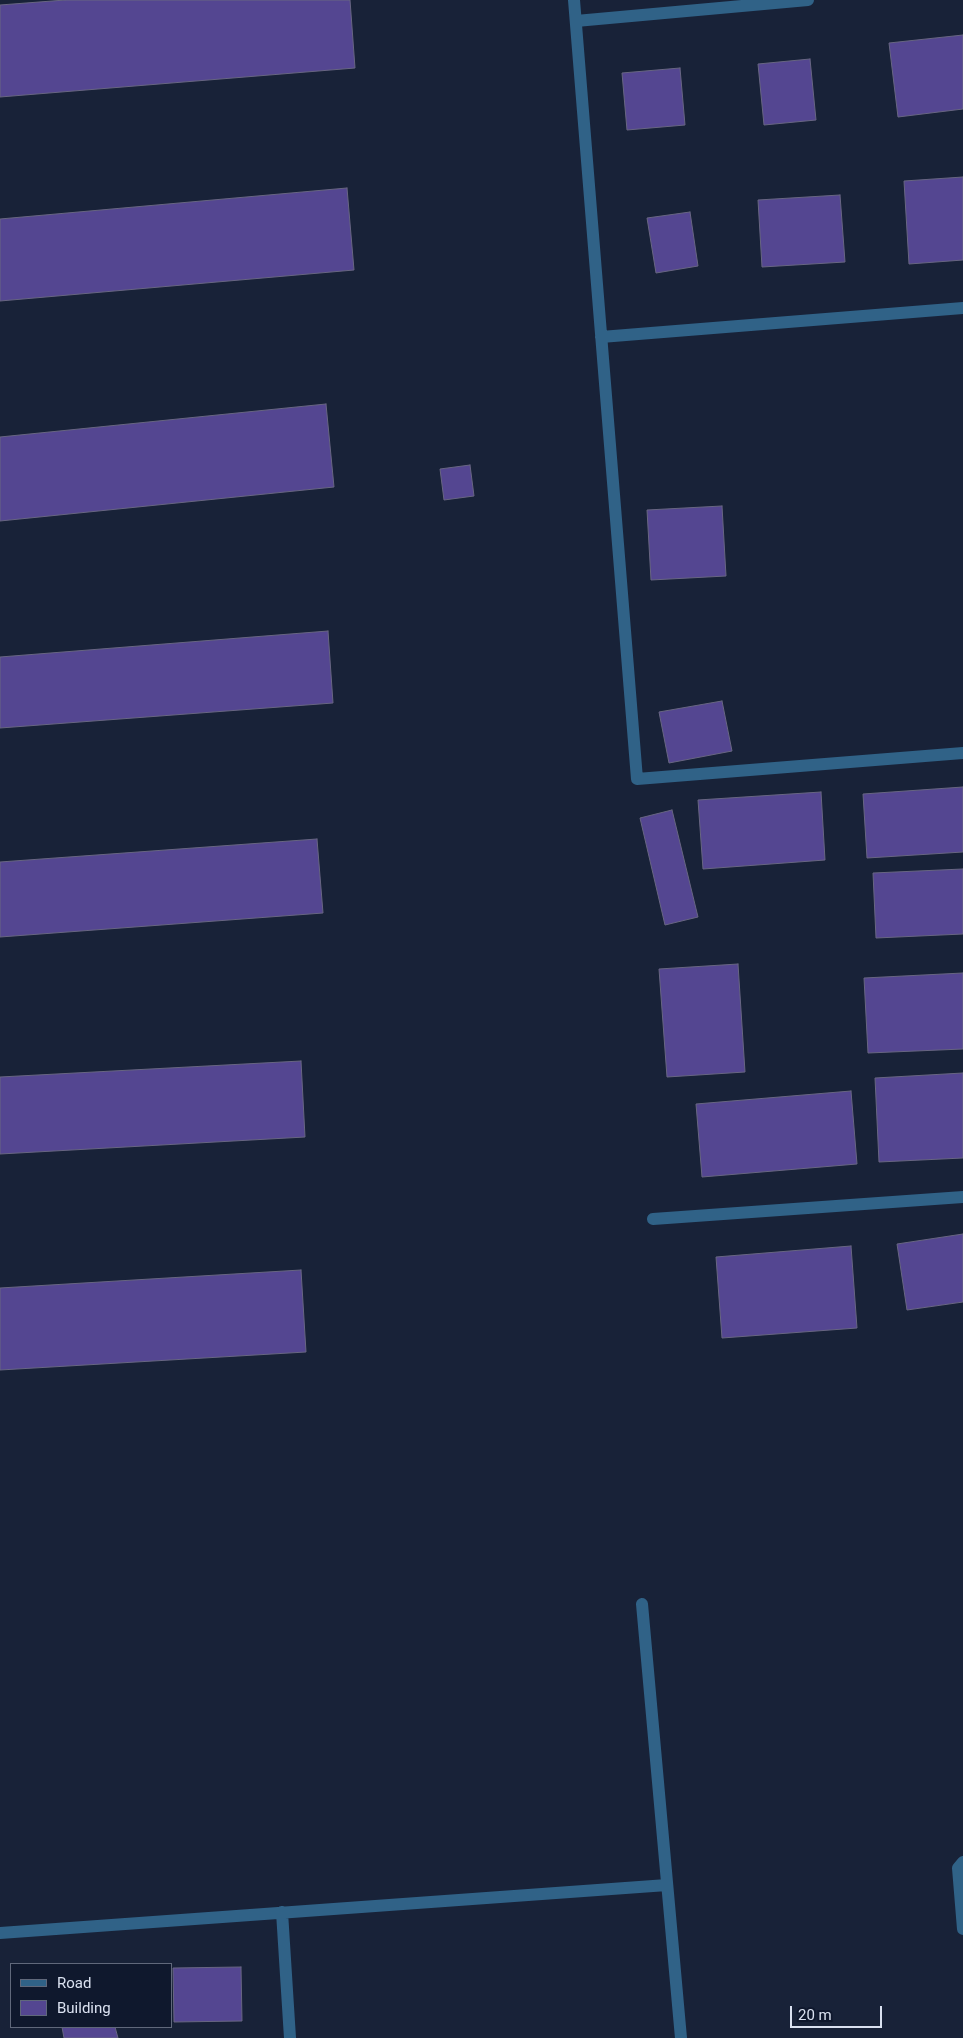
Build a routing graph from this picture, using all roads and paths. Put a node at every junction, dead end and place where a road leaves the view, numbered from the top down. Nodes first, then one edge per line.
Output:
1 (574, 0) edge
2 (808, 0) edge
3 (576, 21) junction
4 (963, 308) edge
5 (601, 337) junction
6 (963, 753) edge
7 (963, 1197) edge
8 (653, 1219) dead end
9 (642, 1604) dead end
10 (963, 1862) edge
11 (667, 1885) junction
12 (282, 1912) junction
13 (963, 1929) edge
14 (0, 1933) edge
15 (290, 2038) edge
16 (681, 2038) edge

1 - 3 street
2 - 3 street
3 - 5 street
4 - 5 street
5 - 6 street
7 - 8 street
9 - 11 street
10 - 13 street
11 - 12 street
11 - 16 street
12 - 14 street
12 - 15 street

